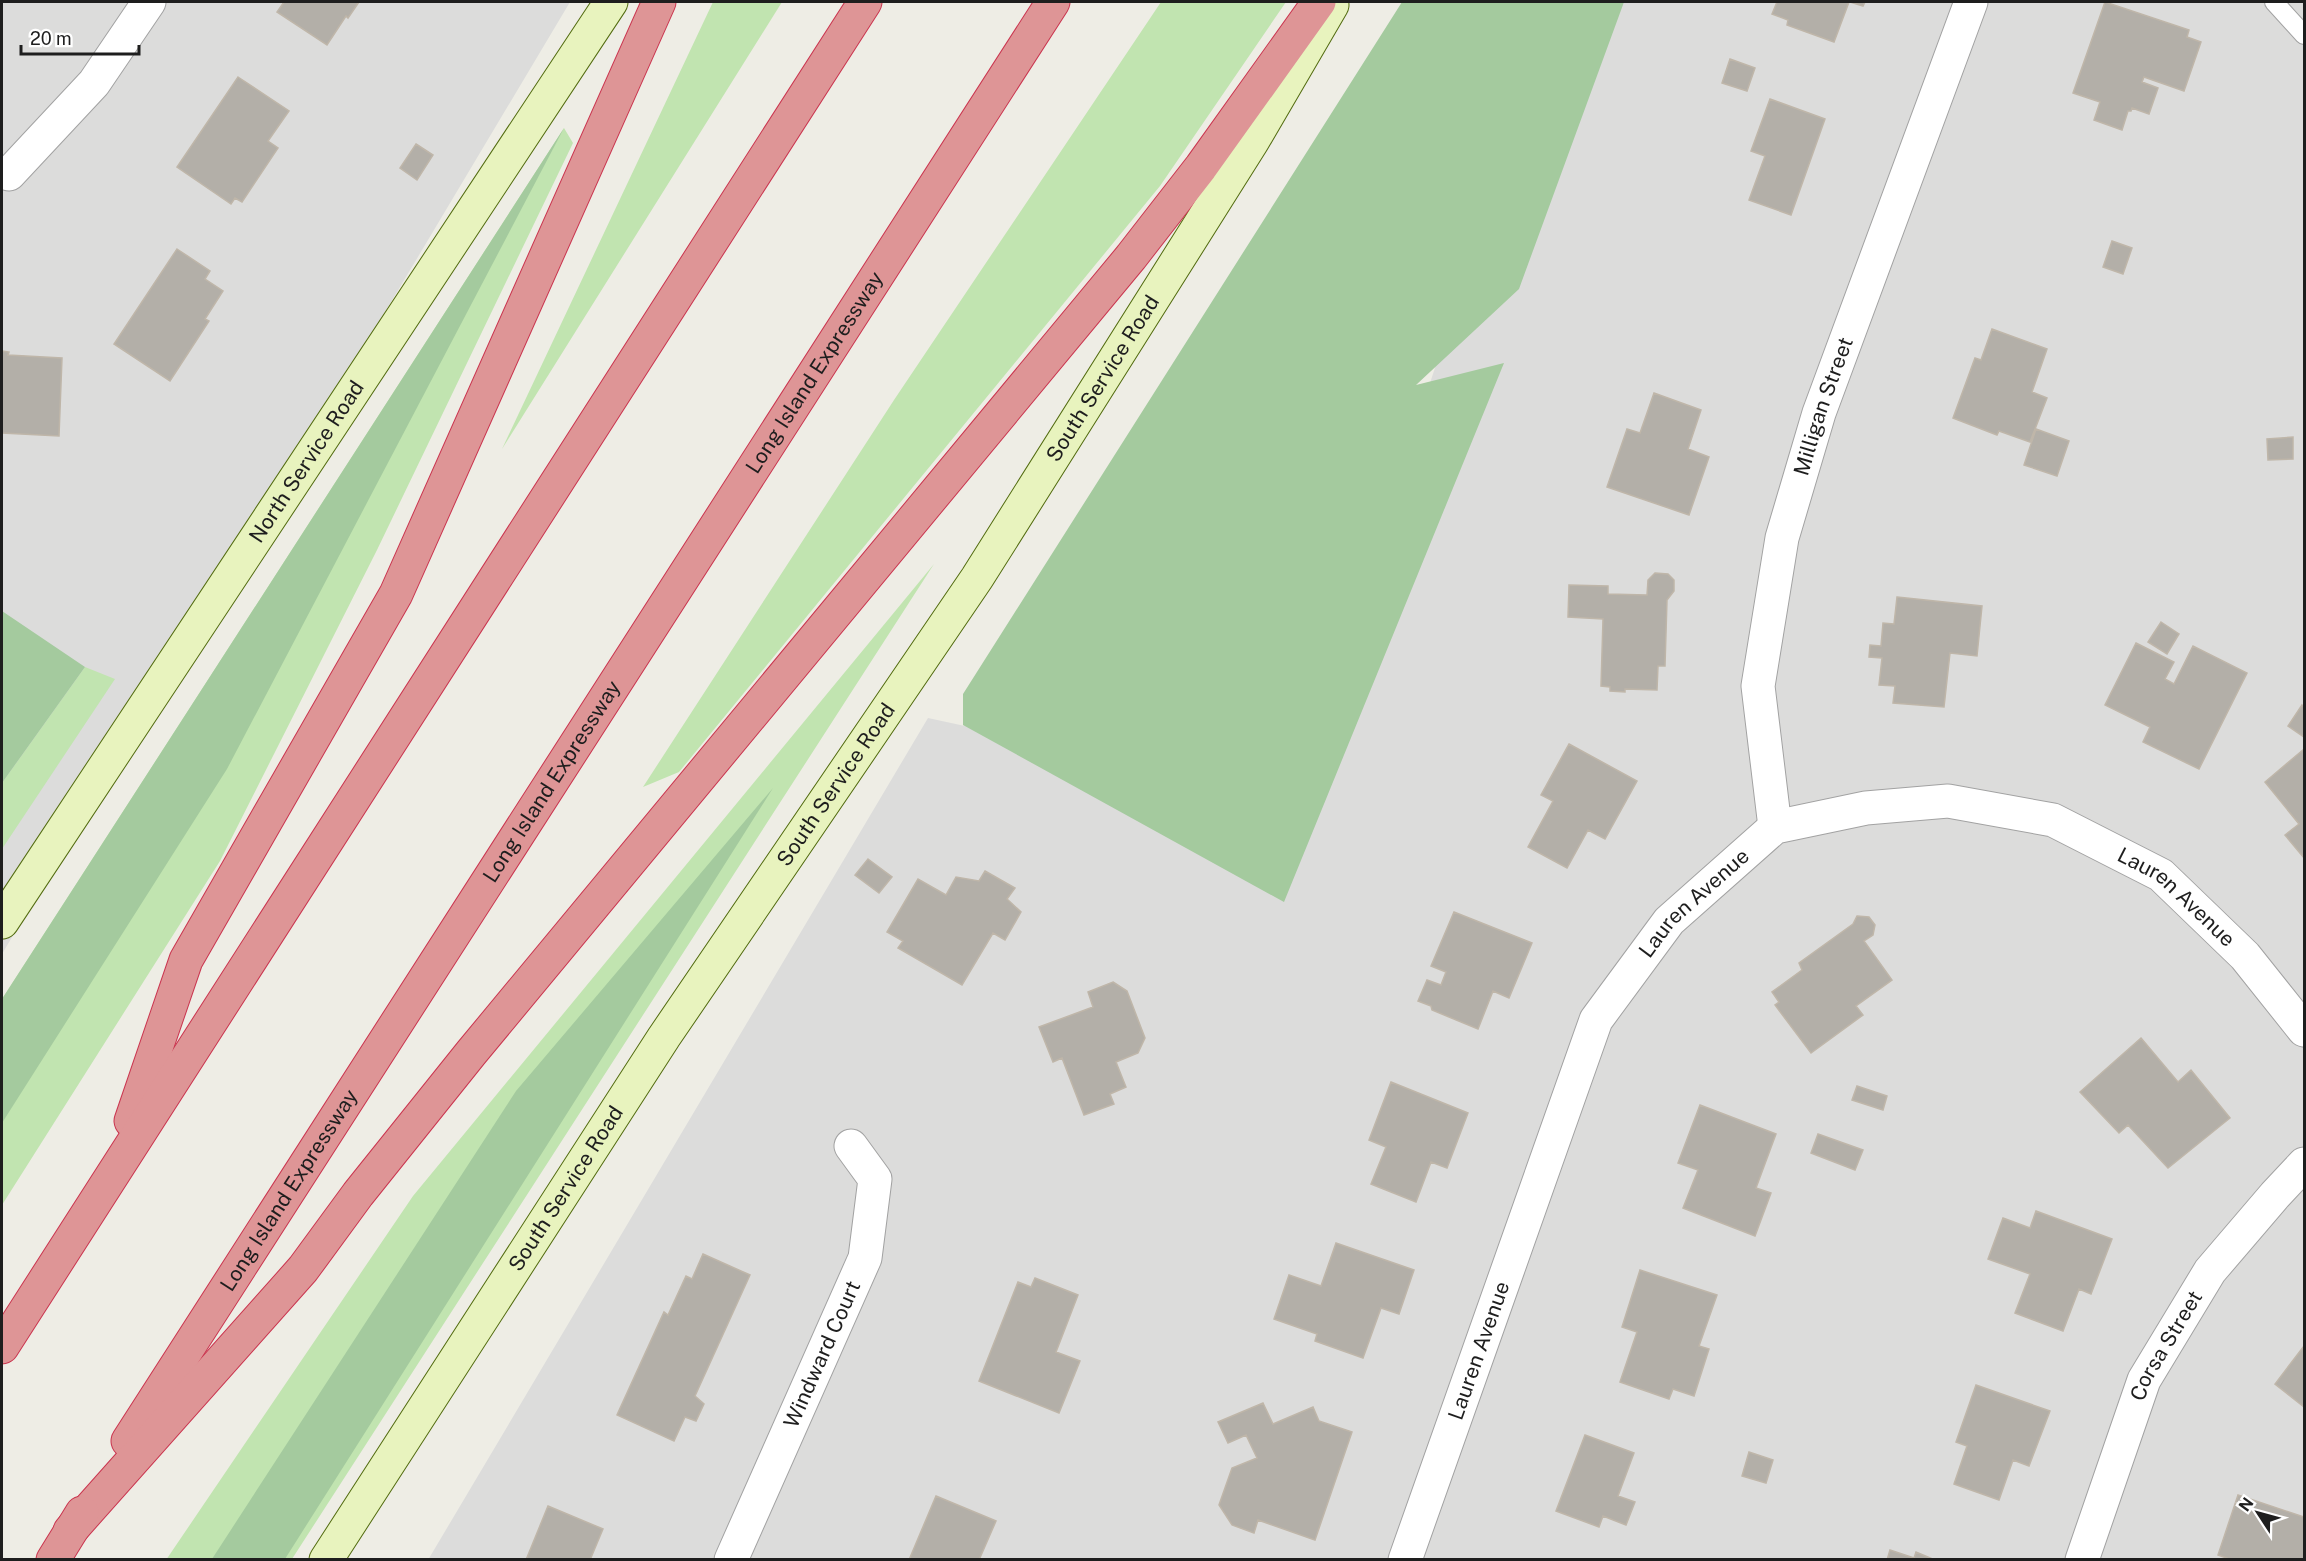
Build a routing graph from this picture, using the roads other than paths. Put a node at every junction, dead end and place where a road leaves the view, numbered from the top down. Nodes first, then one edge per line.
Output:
1 (149, 2) edge
2 (611, 2) edge
3 (659, 2) edge
4 (865, 2) edge
5 (1053, 2) edge
6 (1319, 2) edge
7 (1334, 2) edge
8 (1971, 2) edge
9 (2274, 2) edge
10 (2304, 35) edge
11 (9, 174) dead end
12 (1775, 827) junction
13 (2, 922) edge
14 (2304, 1030) edge
15 (852, 1146) dead end
16 (2304, 1164) edge
17 (114, 1170) junction
18 (2, 1347) edge
19 (70, 1531) junction
20 (53, 1560) edge
21 (326, 1560) edge
22 (731, 1560) edge
23 (1405, 1560) edge
24 (2082, 1560) edge

1 - 11 street
2 - 13 main road, North Service Road
3 - 17 highway
4 - 17 highway
5 - 19 highway, Long Island Expressway
6 - 19 highway
7 - 21 main road, South Service Road
8 - 12 street, Milligan Street
9 - 10 lane
12 - 14 street, Lauren Avenue
12 - 23 street, Lauren Avenue
15 - 22 street, Windward Court
16 - 24 street, Corsa Street
17 - 18 highway
19 - 20 highway, Long Island Expressway

